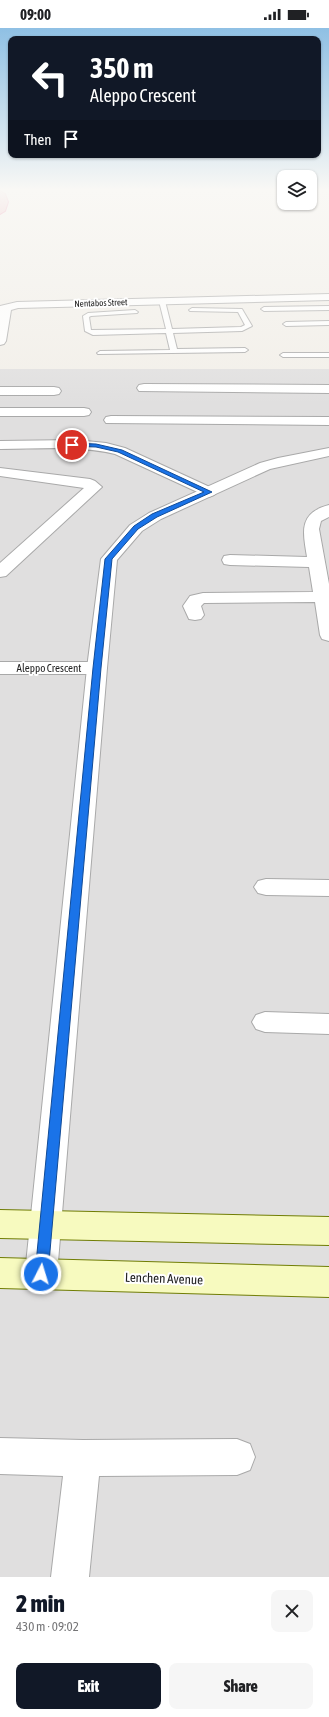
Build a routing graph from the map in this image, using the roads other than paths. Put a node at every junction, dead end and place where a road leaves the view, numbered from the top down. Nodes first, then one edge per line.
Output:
1 (329, 297) edge
2 (162, 301) junction
3 (8, 308) edge
4 (264, 308) dead end
5 (329, 308) edge
6 (192, 310) dead end
7 (135, 312) dead end
8 (329, 323) edge
9 (286, 324) dead end
10 (169, 331) junction
11 (0, 341) edge
12 (245, 350) dead end
13 (174, 351) junction
14 (100, 353) dead end
15 (329, 355) edge
16 (283, 356) dead end
17 (144, 388) dead end
18 (189, 388) junction
19 (329, 389) edge
20 (0, 391) edge
21 (54, 391) dead end
22 (0, 412) edge
23 (84, 412) dead end
24 (111, 420) dead end
25 (188, 420) junction
26 (329, 421) edge
27 (0, 445) edge
28 (329, 452) edge
29 (0, 472) edge
30 (209, 492) junction
31 (329, 510) edge
32 (230, 560) dead end
33 (316, 562) junction
34 (0, 572) edge
35 (323, 598) junction
36 (196, 615) dead end
37 (329, 635) edge
38 (0, 668) edge
39 (97, 668) junction
40 (266, 887) dead end
41 (329, 888) edge
42 (265, 1022) dead end
43 (329, 1024) edge
44 (0, 1224) edge
45 (46, 1225) junction
46 (329, 1231) edge
47 (0, 1273) edge
48 (41, 1274) junction
49 (329, 1282) edge
50 (0, 1456) edge
51 (237, 1457) dead end
52 (83, 1458) junction
53 (70, 1577) edge

1 - 2 street, Nentabos Street
2 - 3 street, Nentabos Street
2 - 10 lane
3 - 11 street
4 - 5 lane
6 - 10 lane
7 - 10 lane
8 - 9 lane
10 - 13 lane
12 - 13 lane
13 - 14 lane
15 - 16 lane
17 - 18 street
18 - 19 street
18 - 25 street
20 - 21 street
22 - 23 street
24 - 25 street
25 - 26 street
27 - 30 street
28 - 30 street
29 - 34 street
30 - 39 street
31 - 33 street
32 - 33 street
33 - 35 street
35 - 36 street
35 - 37 street
38 - 39 street, Aleppo Crescent
39 - 45 street
40 - 41 street
42 - 43 street
44 - 45 main road
45 - 46 main road
45 - 48 street
47 - 48 main road, Lenchen Avenue
48 - 49 main road, Lenchen Avenue
50 - 52 street
51 - 52 street
52 - 53 street

